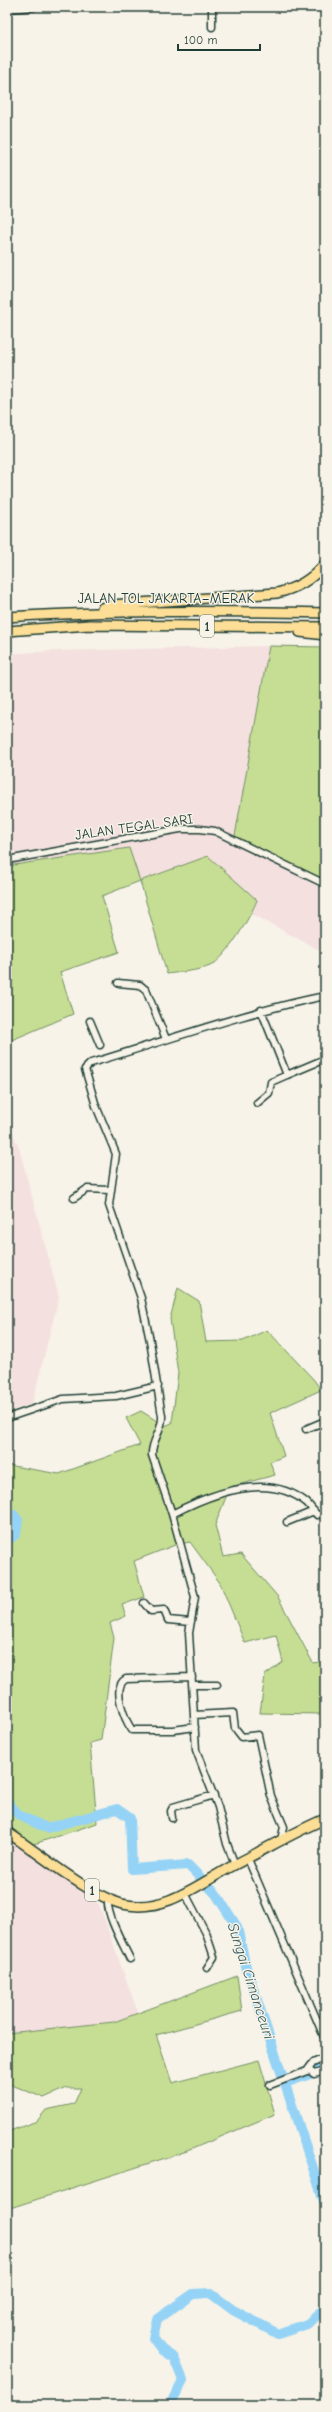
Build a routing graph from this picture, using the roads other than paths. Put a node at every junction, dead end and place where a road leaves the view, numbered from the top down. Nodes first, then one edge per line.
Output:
1 (34, 7) edge
2 (212, 7) edge
3 (7, 9) edge
4 (212, 27) dead end
5 (325, 564) edge
6 (91, 612) junction
7 (325, 613) edge
8 (7, 617) edge
9 (89, 625) junction
10 (325, 627) edge
11 (7, 631) edge
12 (325, 635) edge
13 (7, 860) edge
14 (325, 884) edge
15 (118, 983) dead end
16 (325, 996) edge
17 (261, 1010) junction
18 (90, 1021) dead end
19 (166, 1039) junction
20 (105, 1058) junction
21 (325, 1059) edge
22 (287, 1075) junction
23 (257, 1103) dead end
24 (109, 1190) junction
25 (74, 1198) dead end
26 (158, 1386) junction
27 (7, 1418) edge
28 (325, 1421) edge
29 (306, 1429) dead end
30 (314, 1511) junction
31 (172, 1514) junction
32 (325, 1514) edge
33 (287, 1522) dead end
34 (144, 1603) dead end
35 (190, 1622) junction
36 (192, 1677) junction
37 (193, 1685) junction
38 (217, 1685) dead end
39 (194, 1715) junction
40 (194, 1727) junction
41 (214, 1795) junction
42 (172, 1818) dead end
43 (325, 1819) edge
44 (325, 1823) edge
45 (7, 1832) edge
46 (283, 1839) junction
47 (248, 1859) junction
48 (231, 1867) junction
49 (187, 1892) junction
50 (108, 1899) junction
51 (130, 1959) dead end
52 (207, 1968) dead end
53 (325, 2040) edge
54 (325, 2058) edge
55 (325, 2071) edge
56 (310, 2072) junction
57 (270, 2085) dead end

1 - 3 street
2 - 4 street
5 - 6 highway
6 - 7 highway, JALAN TOL JAKARTA–MERAK / 1
6 - 8 highway, JALAN TOL JAKARTA–MERAK / 1
9 - 10 highway, JALAN TOL JAKARTA–MERAK / 1
9 - 11 highway, JALAN TOL JAKARTA–MERAK / 1
9 - 12 highway
13 - 14 street, JALAN TEGAL SARI
15 - 19 street
16 - 17 street
17 - 19 street
17 - 22 street
18 - 20 street
19 - 20 street
20 - 24 street
21 - 22 street
22 - 23 street
24 - 25 street
24 - 26 street
26 - 27 street
26 - 31 street
28 - 29 street
30 - 31 street
30 - 32 street
30 - 33 street
31 - 35 street
34 - 35 street
35 - 36 street
36 - 37 street
36 - 40 street
37 - 38 street
37 - 39 street
39 - 40 street
39 - 46 street
40 - 41 street
41 - 42 street
41 - 48 street
43 - 46 highway, 1
44 - 46 highway, 1
45 - 50 highway, 1
46 - 47 highway, 1
47 - 48 highway, 1
47 - 53 street
48 - 49 highway, 1
49 - 50 highway, 1
49 - 52 street
50 - 51 street
54 - 56 street
55 - 56 street
56 - 57 street

